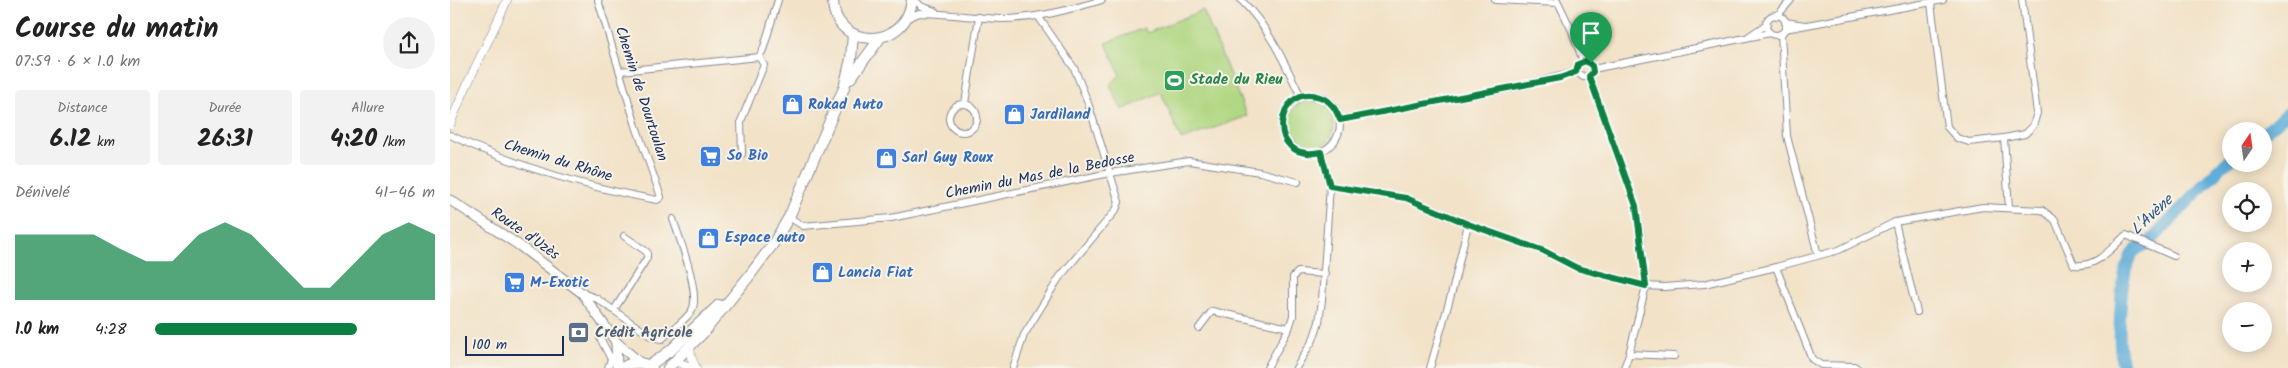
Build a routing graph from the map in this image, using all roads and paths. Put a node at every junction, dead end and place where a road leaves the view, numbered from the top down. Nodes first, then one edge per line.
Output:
1 (507, 0) edge
2 (598, 0) edge
3 (778, 0) edge
4 (833, 0) edge
5 (913, 0) edge
6 (1102, 0) edge
7 (1241, 0) edge
8 (1495, 0) edge
9 (1943, 0) edge
10 (2022, 0) edge
11 (1558, 2) edge
12 (1789, 2) edge
13 (1931, 3) junction
14 (946, 13) junction
15 (1038, 16) junction
16 (979, 17) junction
17 (1782, 19) junction
18 (906, 20) junction
19 (1767, 24) junction
20 (1814, 26) junction
21 (1783, 32) junction
22 (1770, 33) junction
23 (853, 34) junction
24 (880, 38) junction
25 (1747, 38) junction
26 (759, 57) junction
27 (1583, 61) junction
28 (1593, 69) junction
29 (620, 71) junction
30 (1576, 72) junction
31 (1589, 76) junction
32 (844, 88) junction
33 (1301, 97) junction
34 (965, 103) junction
35 (1340, 120) junction
36 (450, 125) edge
37 (450, 135) edge
38 (2004, 138) junction
39 (1321, 152) junction
40 (742, 154) dead end
41 (1110, 173) junction
42 (1298, 182) dead end
43 (1330, 186) junction
44 (661, 196) joint
45 (450, 200) edge
46 (2009, 208) junction
47 (788, 217) junction
48 (673, 219) dead end
49 (1895, 222) junction
50 (1468, 224) junction
51 (624, 236) dead end
52 (1818, 255) junction
53 (2174, 256) dead end
54 (1776, 267) junction
55 (1325, 274) junction
56 (1646, 286) junction
57 (582, 293) junction
58 (614, 310) junction
59 (1917, 312) dead end
60 (605, 326) junction
61 (676, 327) junction
62 (1199, 328) dead end
63 (1289, 328) junction
64 (688, 341) junction
65 (616, 342) junction
66 (1630, 354) junction
67 (1674, 356) dead end
68 (671, 364) edge
69 (647, 366) edge
70 (608, 368) edge
71 (618, 368) edge
72 (622, 368) edge
73 (695, 368) edge
74 (1013, 368) edge
75 (1267, 368) edge
76 (1296, 368) edge
77 (1430, 368) edge
78 (1624, 368) edge
79 (1857, 368) edge

1 - 36 street
2 - 29 street, Chemin de Dourtoulan
3 - 26 street
4 - 23 main road
5 - 14 street
5 - 18 main road
6 - 15 street
7 - 33 street
8 - 11 street
9 - 13 street
10 - 38 street
11 - 27 street
12 - 17 street
13 - 20 street
13 - 38 street
14 - 16 street
14 - 18 street
15 - 16 street
15 - 41 street
16 - 34 street
17 - 19 street
17 - 20 street
17 - 21 street
18 - 24 main road
19 - 22 street
19 - 25 street
20 - 21 street
21 - 22 street
21 - 52 street
22 - 25 street
23 - 24 main road
23 - 32 main road
24 - 32 main road
25 - 28 street
26 - 29 street
26 - 40 street
27 - 28 street
27 - 30 street
28 - 31 street
29 - 44 street, Chemin de Dourtoulan
30 - 31 street
30 - 35 street
31 - 56 street
32 - 47 main road
33 - 35 street
33 - 39 street
34 - 34 street
35 - 39 street
37 - 44 street, Chemin du Rhône
38 - 46 street
39 - 43 street
41 - 42 street, Chemin du Mas de la Bedosse
41 - 47 street, Chemin du Mas de la Bedosse
41 - 74 street
43 - 50 street
43 - 55 street
45 - 57 main road, Route d'Uzès
46 - 49 street
46 - 53 street
47 - 64 main road
48 - 61 street
49 - 52 street
49 - 59 street
50 - 56 street
50 - 77 street
51 - 58 street
52 - 54 street
54 - 56 street
54 - 79 street
55 - 63 street
55 - 76 street
56 - 66 street
57 - 58 street
57 - 60 main road, Route d'Uzès
58 - 61 street
60 - 65 main road, Route d'Uzès
60 - 70 street
61 - 64 street
62 - 63 street
63 - 75 street
64 - 68 main road
64 - 69 main road
64 - 73 street
65 - 69 main road, Route d'Uzès
65 - 71 main road
66 - 67 street
66 - 78 street
68 - 73 street
69 - 72 main road

